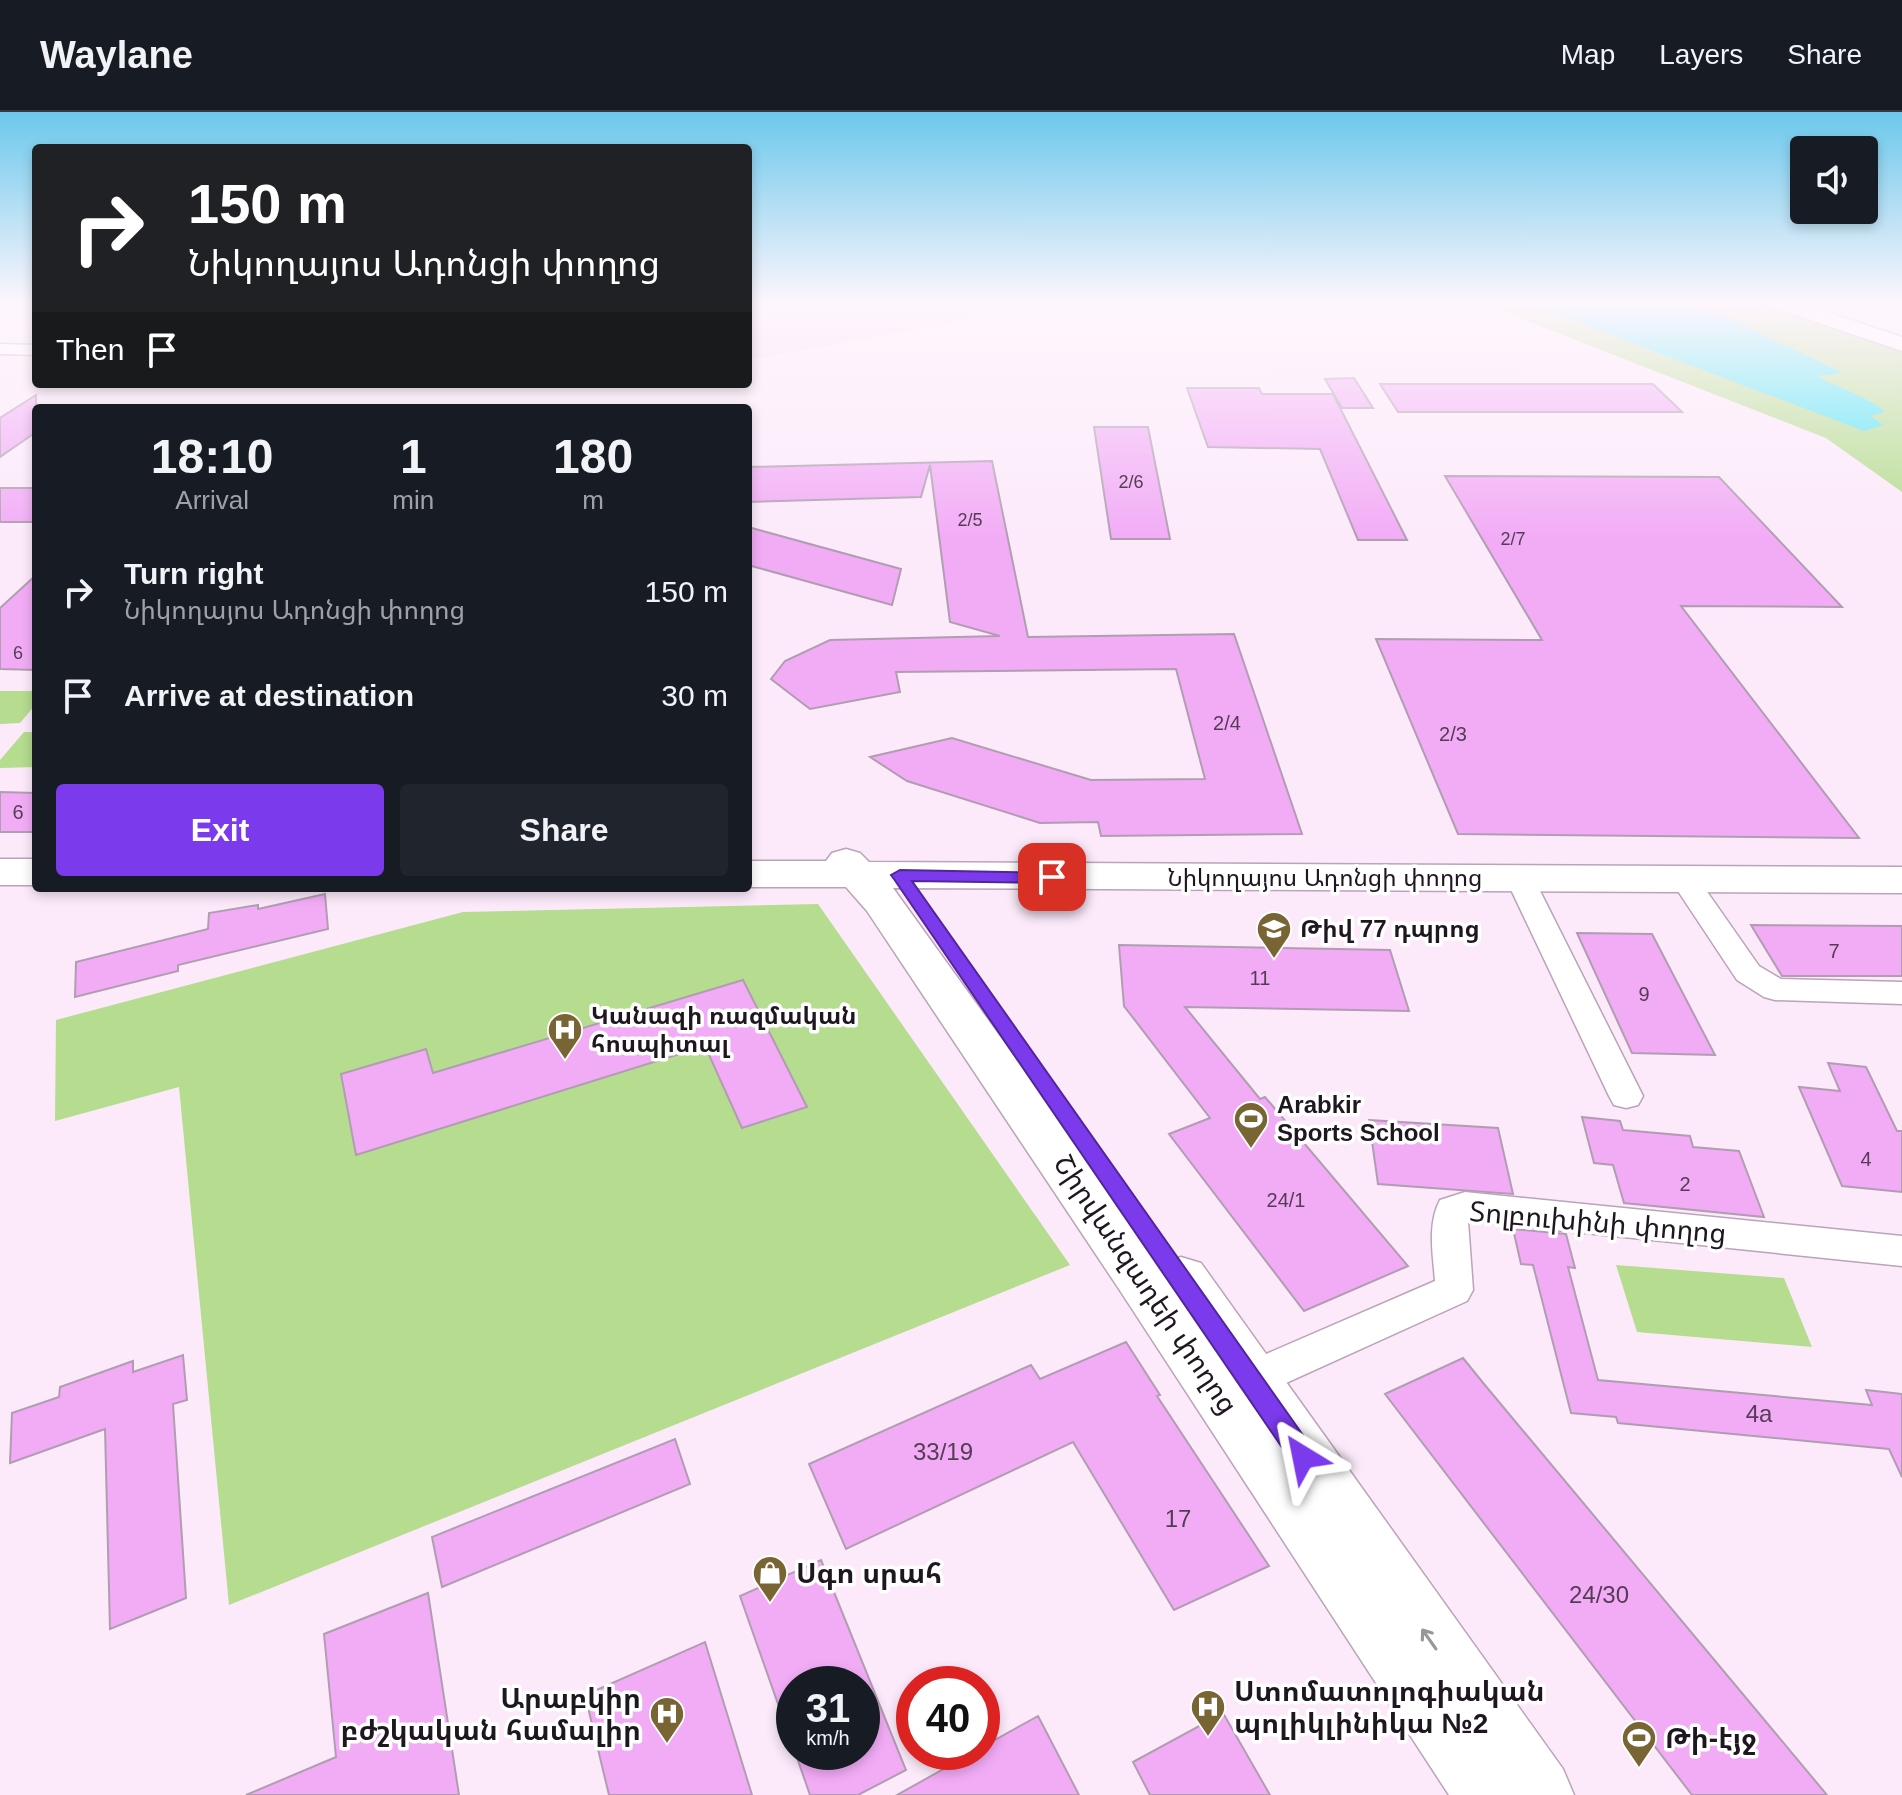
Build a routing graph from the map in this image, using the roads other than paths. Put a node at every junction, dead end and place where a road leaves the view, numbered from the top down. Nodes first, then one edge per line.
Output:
1 (752, 860) edge
2 (0, 861) edge
3 (32, 861) edge
4 (1902, 865) edge
5 (873, 868) junction
6 (0, 872) edge
7 (32, 872) edge
8 (752, 874) edge
9 (1520, 879) junction
10 (1684, 879) junction
11 (1902, 880) edge
12 (1902, 993) edge
13 (1626, 1096) dead end
14 (1902, 1251) edge
15 (1250, 1380) junction
16 (1492, 1795) edge
17 (1537, 1795) edge

1 - 5 street, Նիկողայոս Ադոնցի փողոց
2 - 3 street
4 - 5 street, Նիկողայոս Ադոնցի փողոց
5 - 8 street, Նիկողայոս Ադոնցի փողոց
5 - 9 street, Նիկողայոս Ադոնցի փողոց
5 - 15 street, Շիրվանզադեի փողոց
5 - 16 street, Շիրվանզադեի փողոց
6 - 7 street
9 - 10 street, Նիկողայոս Ադոնցի փողոց
9 - 13 street
10 - 11 street, Նիկողայոս Ադոնցի փողոց
10 - 12 street
14 - 15 street, Տոլբուխինի փողոց
17 -> 15 street, Շիրվանզադեի փողոց

